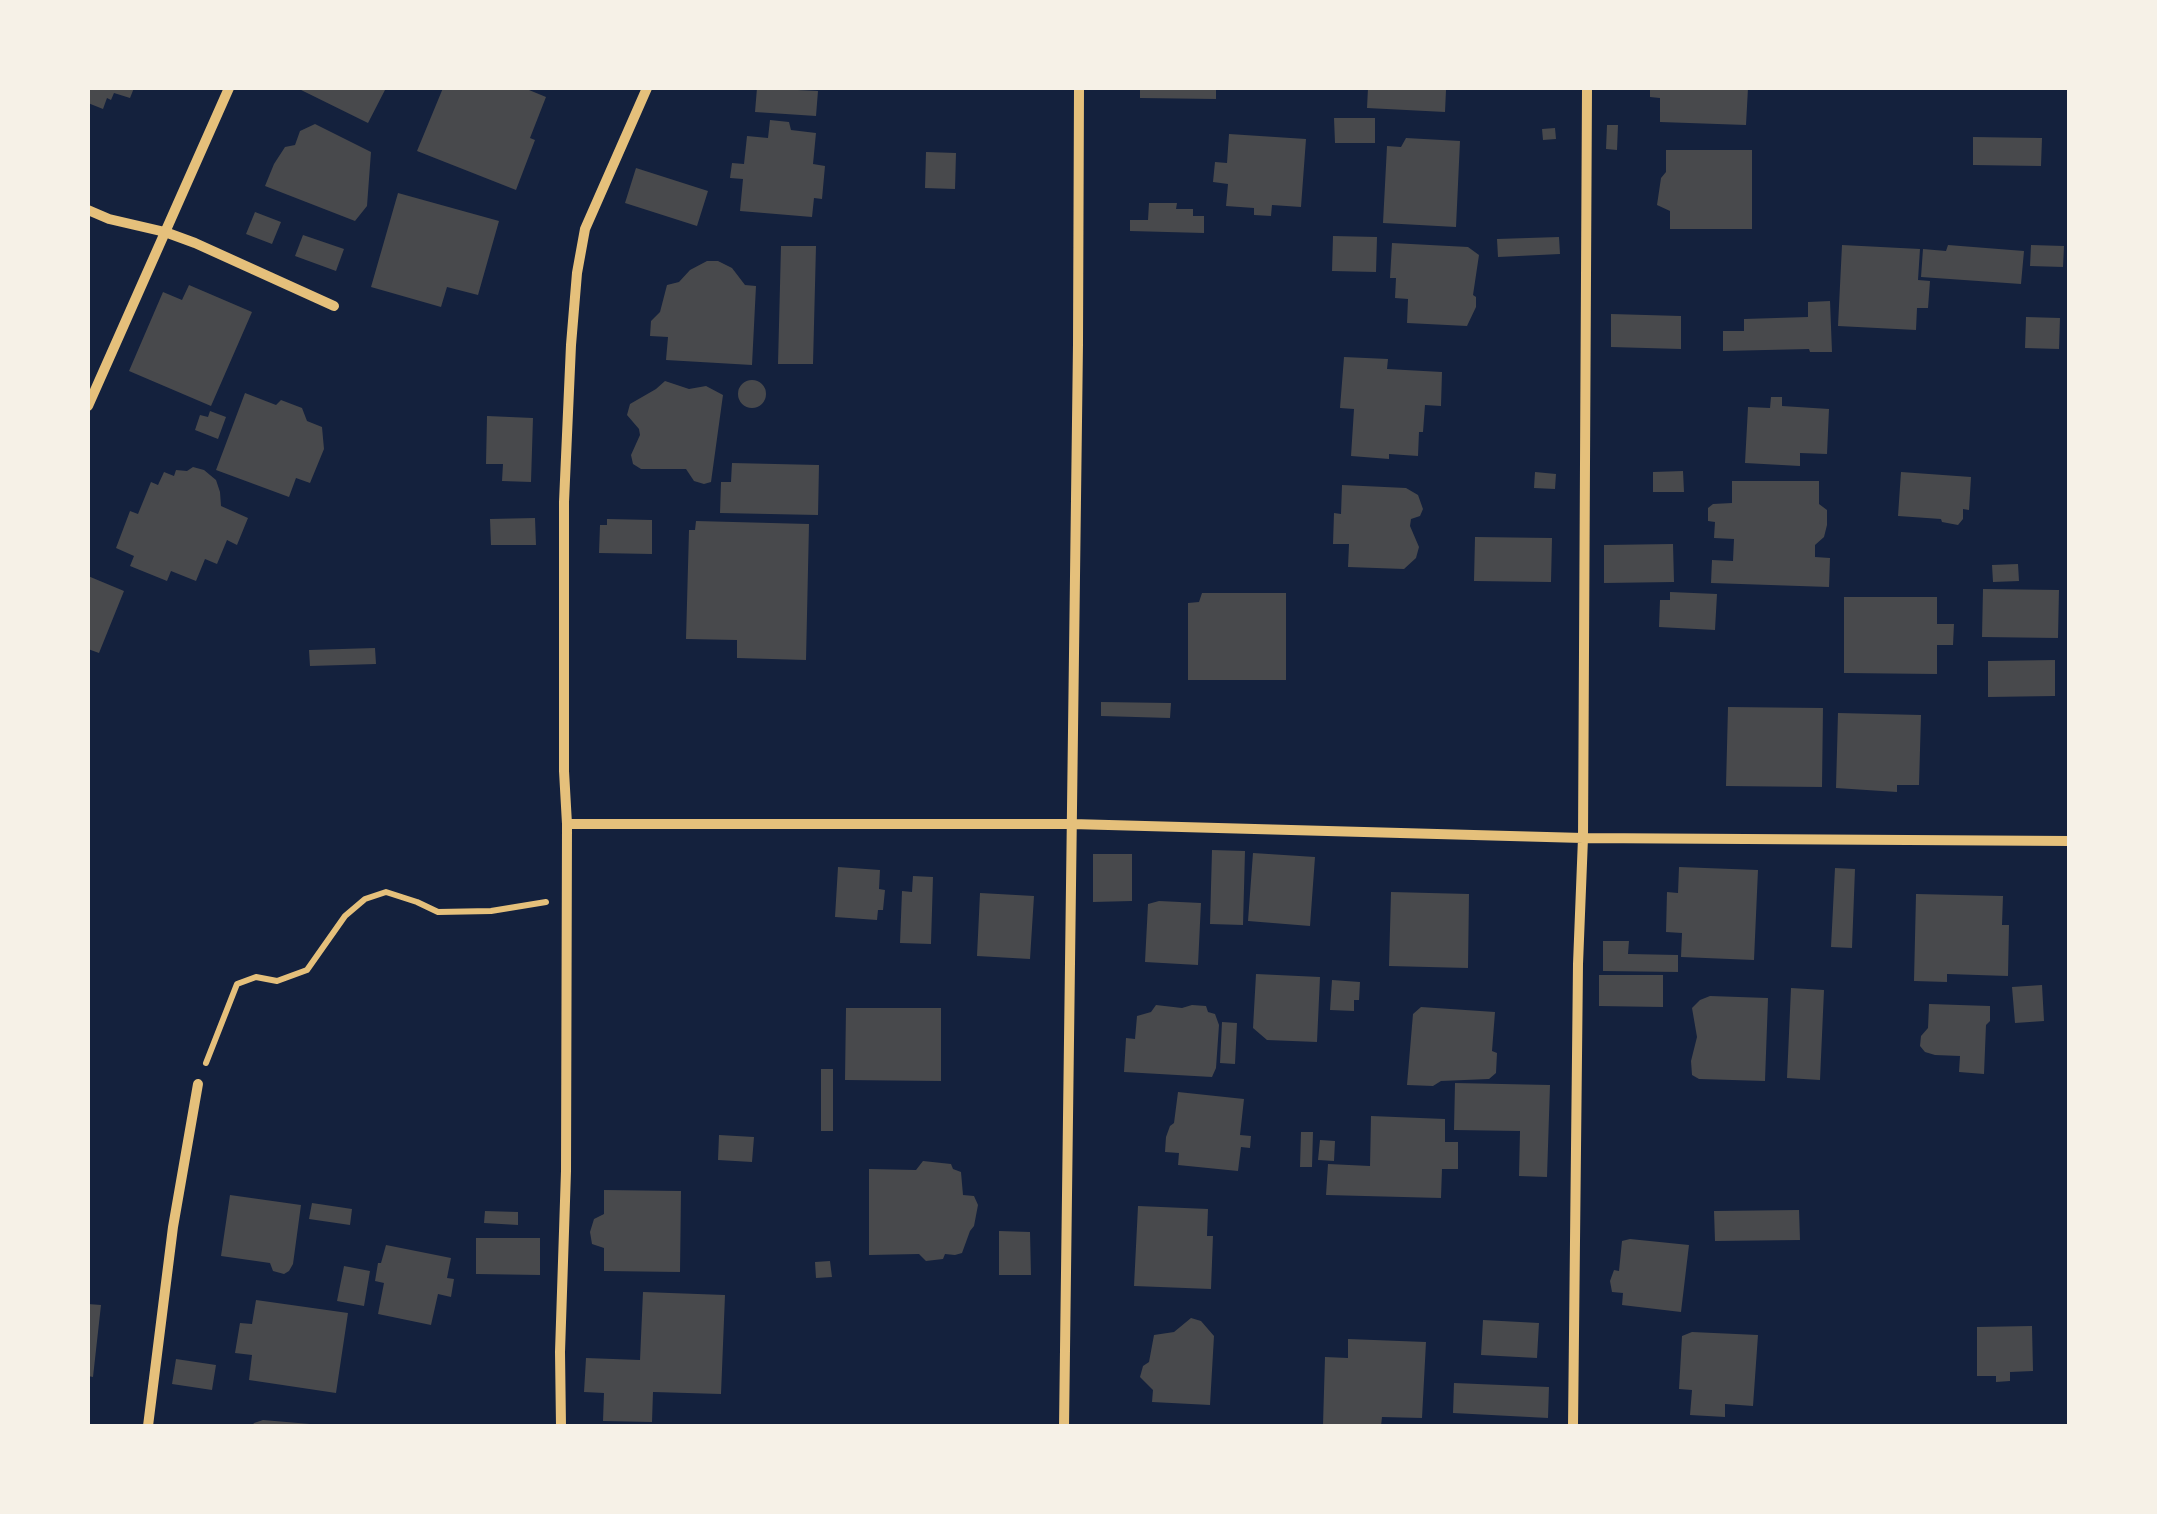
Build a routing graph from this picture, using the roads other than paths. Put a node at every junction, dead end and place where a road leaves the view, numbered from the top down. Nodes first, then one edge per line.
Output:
1 (229, 88) edge
2 (648, 88) edge
3 (1079, 88) edge
4 (1587, 88) edge
5 (88, 210) edge
6 (166, 232) junction
7 (334, 306) dead end
8 (88, 406) edge
9 (567, 824) junction
10 (1072, 824) junction
11 (1583, 838) junction
12 (2070, 841) edge
13 (198, 1084) road end
14 (148, 1426) edge
15 (561, 1426) edge
16 (1064, 1426) edge
17 (1573, 1426) edge

1 - 6 street
2 - 9 street
3 - 10 street
4 - 11 street
5 - 6 street
6 - 7 street
6 - 8 street
9 - 10 street
9 - 15 street
10 - 11 street
10 - 16 street
11 - 12 street
11 - 17 street
13 - 14 street

